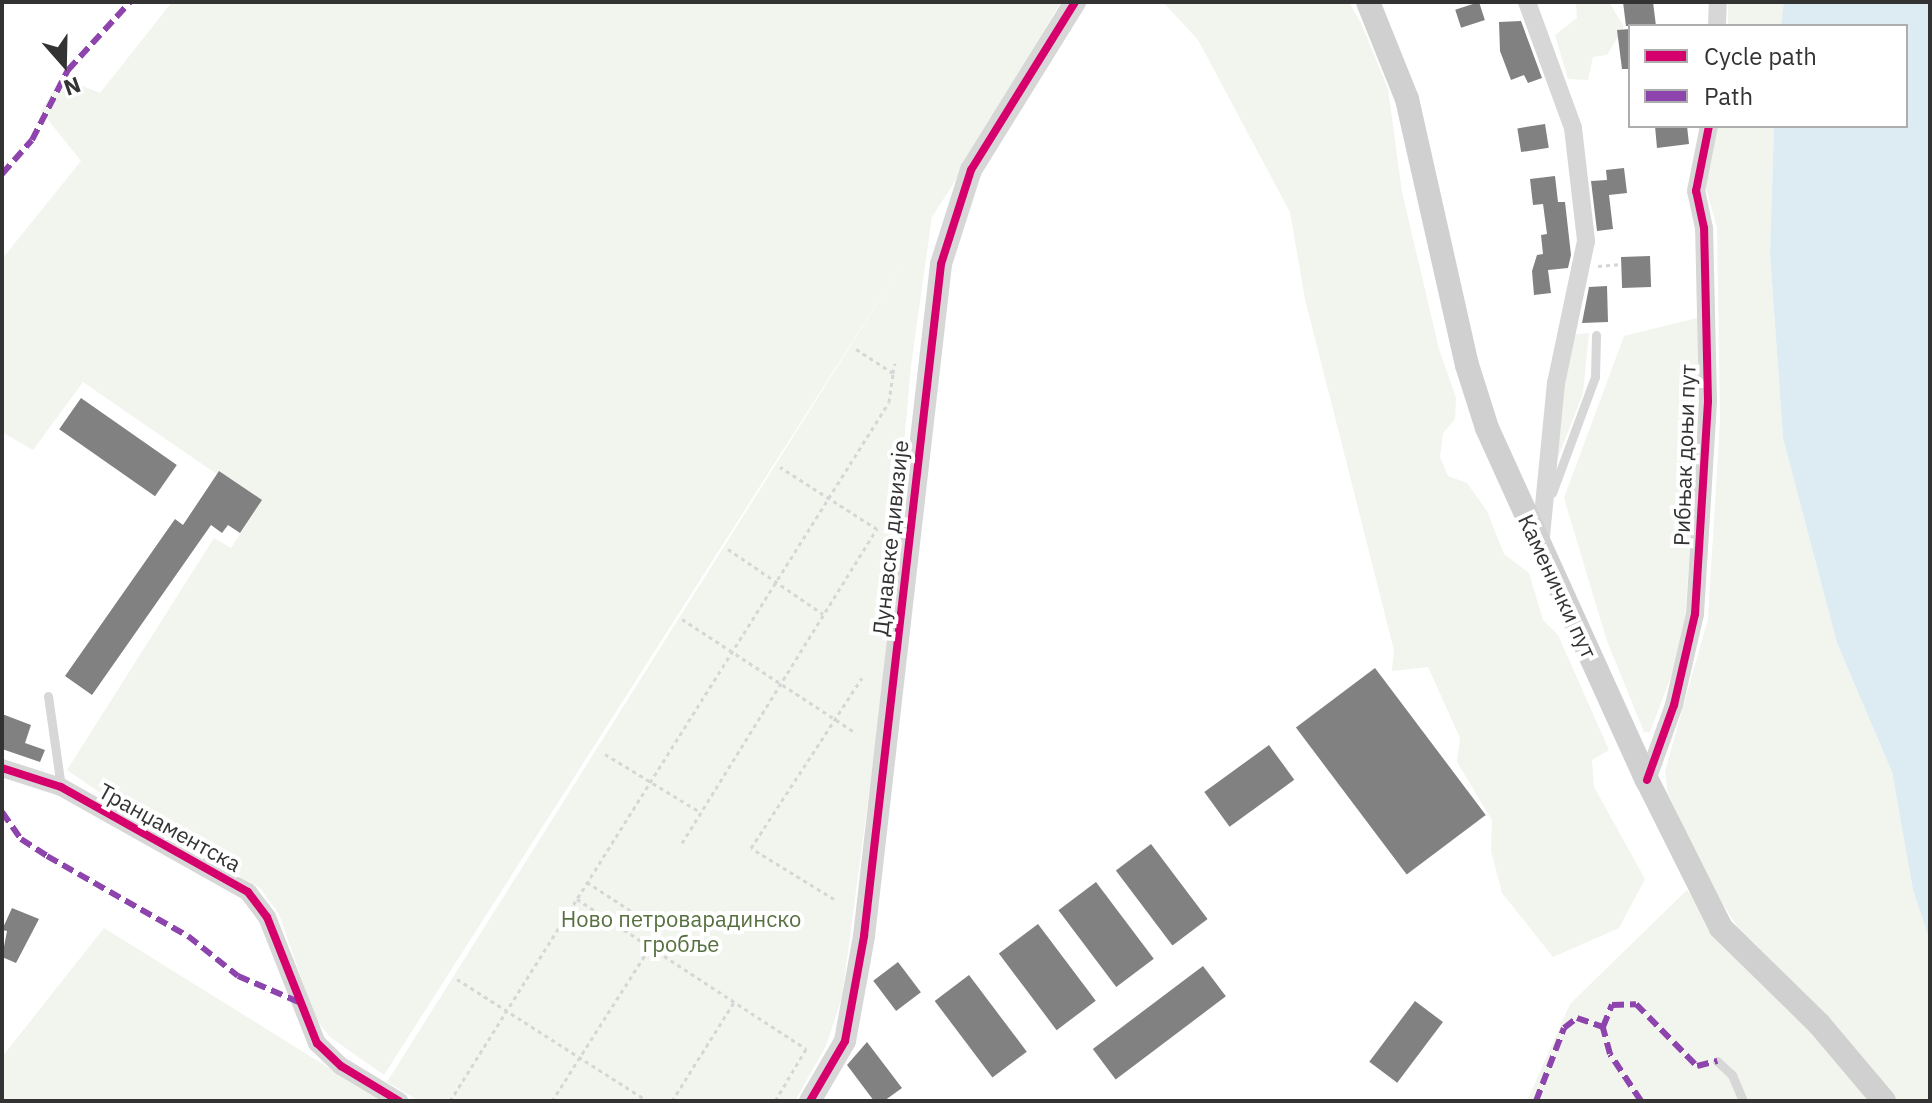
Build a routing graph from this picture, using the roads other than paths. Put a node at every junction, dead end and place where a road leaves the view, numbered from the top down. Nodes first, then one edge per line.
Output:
1 (1075, 2) edge
2 (1368, 2) edge
3 (1527, 2) edge
4 (1718, 2) edge
5 (1717, 24) edge
6 (1709, 128) edge
7 (1596, 335) dead end
8 (1546, 507) junction
9 (1540, 547) junction
10 (48, 696) dead end
11 (2, 768) edge
12 (1647, 780) junction
13 (61, 787) junction
14 (1717, 1061) dead end
15 (399, 1101) edge
16 (810, 1101) edge
17 (1743, 1101) edge
18 (1884, 1101) edge

1 - 16 street, Дунавске дивизије
2 - 9 main road, Каменички пут
3 - 8 street
4 - 5 street
6 - 12 street, Рибњак доњи пут
7 - 8 lane
8 - 9 street
9 - 12 main road, Каменички пут
10 - 13 lane
11 - 13 street, Транџаментска
12 - 18 main road, Каменички пут
13 - 15 street, Транџаментска
14 - 17 lane

